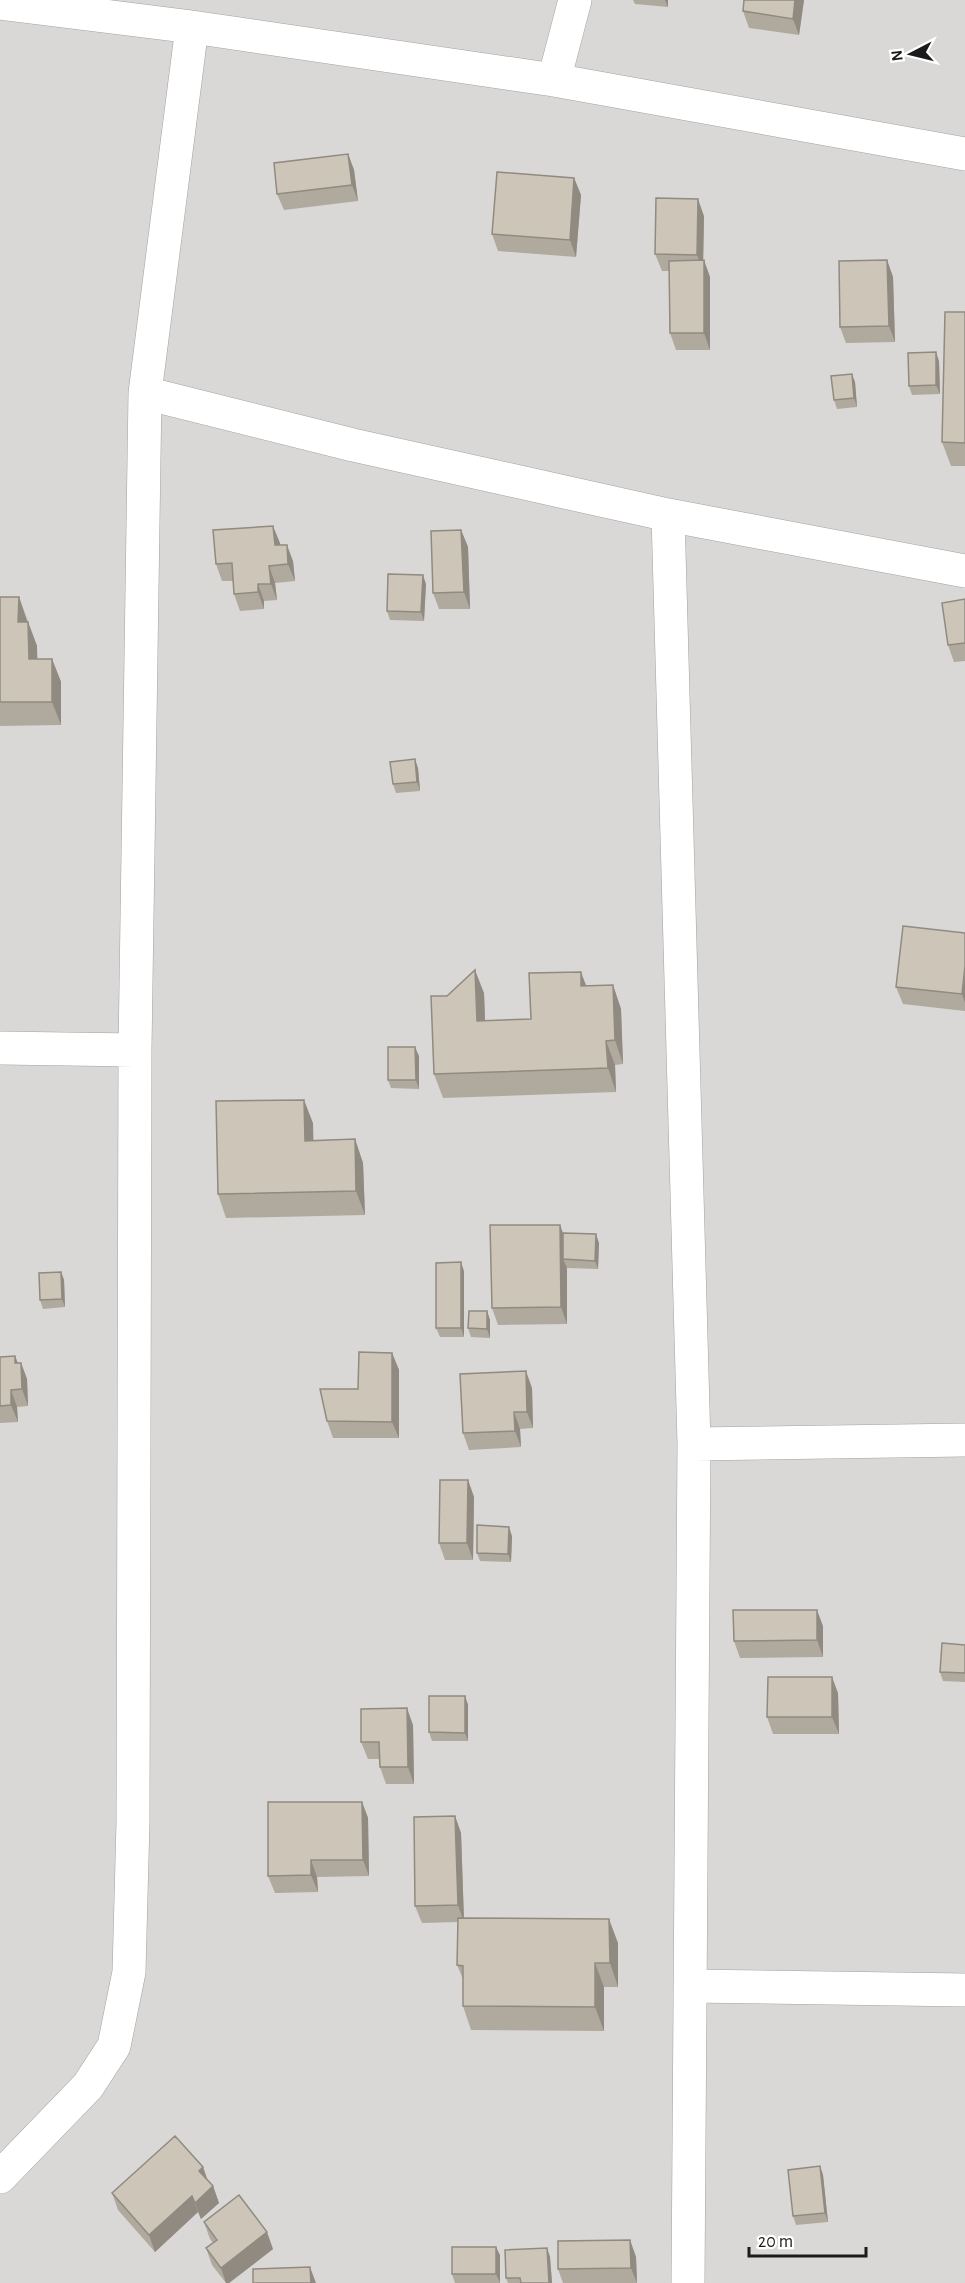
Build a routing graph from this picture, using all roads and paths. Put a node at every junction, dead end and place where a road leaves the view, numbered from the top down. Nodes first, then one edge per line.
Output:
1 (575, 0) edge
2 (0, 3) edge
3 (192, 27) junction
4 (554, 80) junction
5 (965, 154) edge
6 (145, 393) junction
7 (668, 515) junction
8 (965, 571) edge
9 (0, 1048) edge
10 (135, 1050) junction
11 (965, 1440) edge
12 (694, 1444) junction
13 (690, 1986) junction
14 (965, 1990) edge
15 (0, 2177) edge
16 (688, 2283) edge

1 - 4 street
2 - 3 street
3 - 4 street
3 - 6 street
4 - 5 street
6 - 7 street
6 - 10 street
7 - 8 street
7 - 12 street
9 - 10 street
10 - 15 street
11 - 12 street
12 - 13 street
13 - 14 street
13 - 16 street

